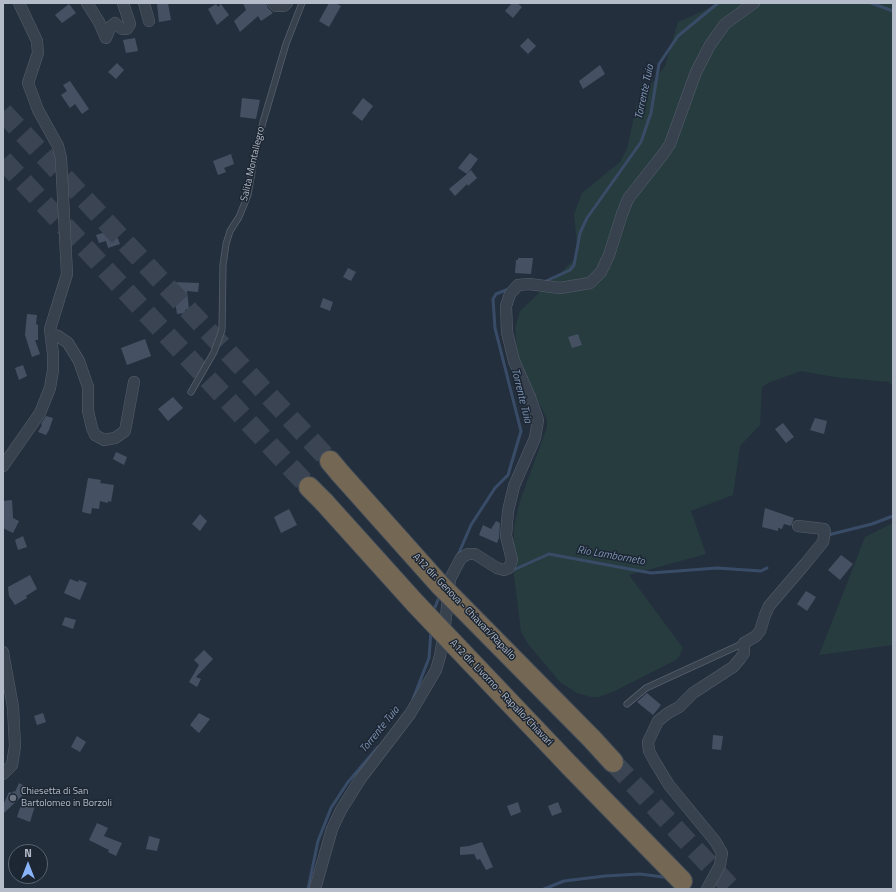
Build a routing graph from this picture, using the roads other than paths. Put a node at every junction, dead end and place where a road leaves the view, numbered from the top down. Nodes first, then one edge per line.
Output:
1 (19, 3) edge
2 (87, 3) edge
3 (122, 3) edge
4 (144, 3) edge
5 (273, 3) edge
6 (287, 3) edge
7 (302, 3) edge
8 (754, 3) edge
9 (149, 21) dead end
10 (51, 334) junction
11 (134, 382) dead end
12 (191, 392) dead end
13 (3, 466) edge
14 (335, 467) tunnel mouth
15 (309, 487) tunnel mouth
16 (798, 526) dead end
17 (744, 643) junction
18 (3, 652) edge
19 (627, 704) dead end
20 (613, 762) tunnel mouth
21 (3, 774) edge
22 (682, 881) dead end
23 (315, 889) edge
24 (707, 889) edge

1 - 10 street
2 - 3 street
4 - 9 street
5 - 6 street
7 - 12 lane, Salita Montallegro
8 - 23 street
10 - 11 street
10 - 13 street
14 - 20 highway, A12 dir. Genova - Chiavari/Rapallo, bridge
15 - 22 highway, A12 dir. Livorno - Rapallo/Chiavari, bridge
16 - 17 street
17 - 19 lane
17 - 24 street
18 - 21 street

